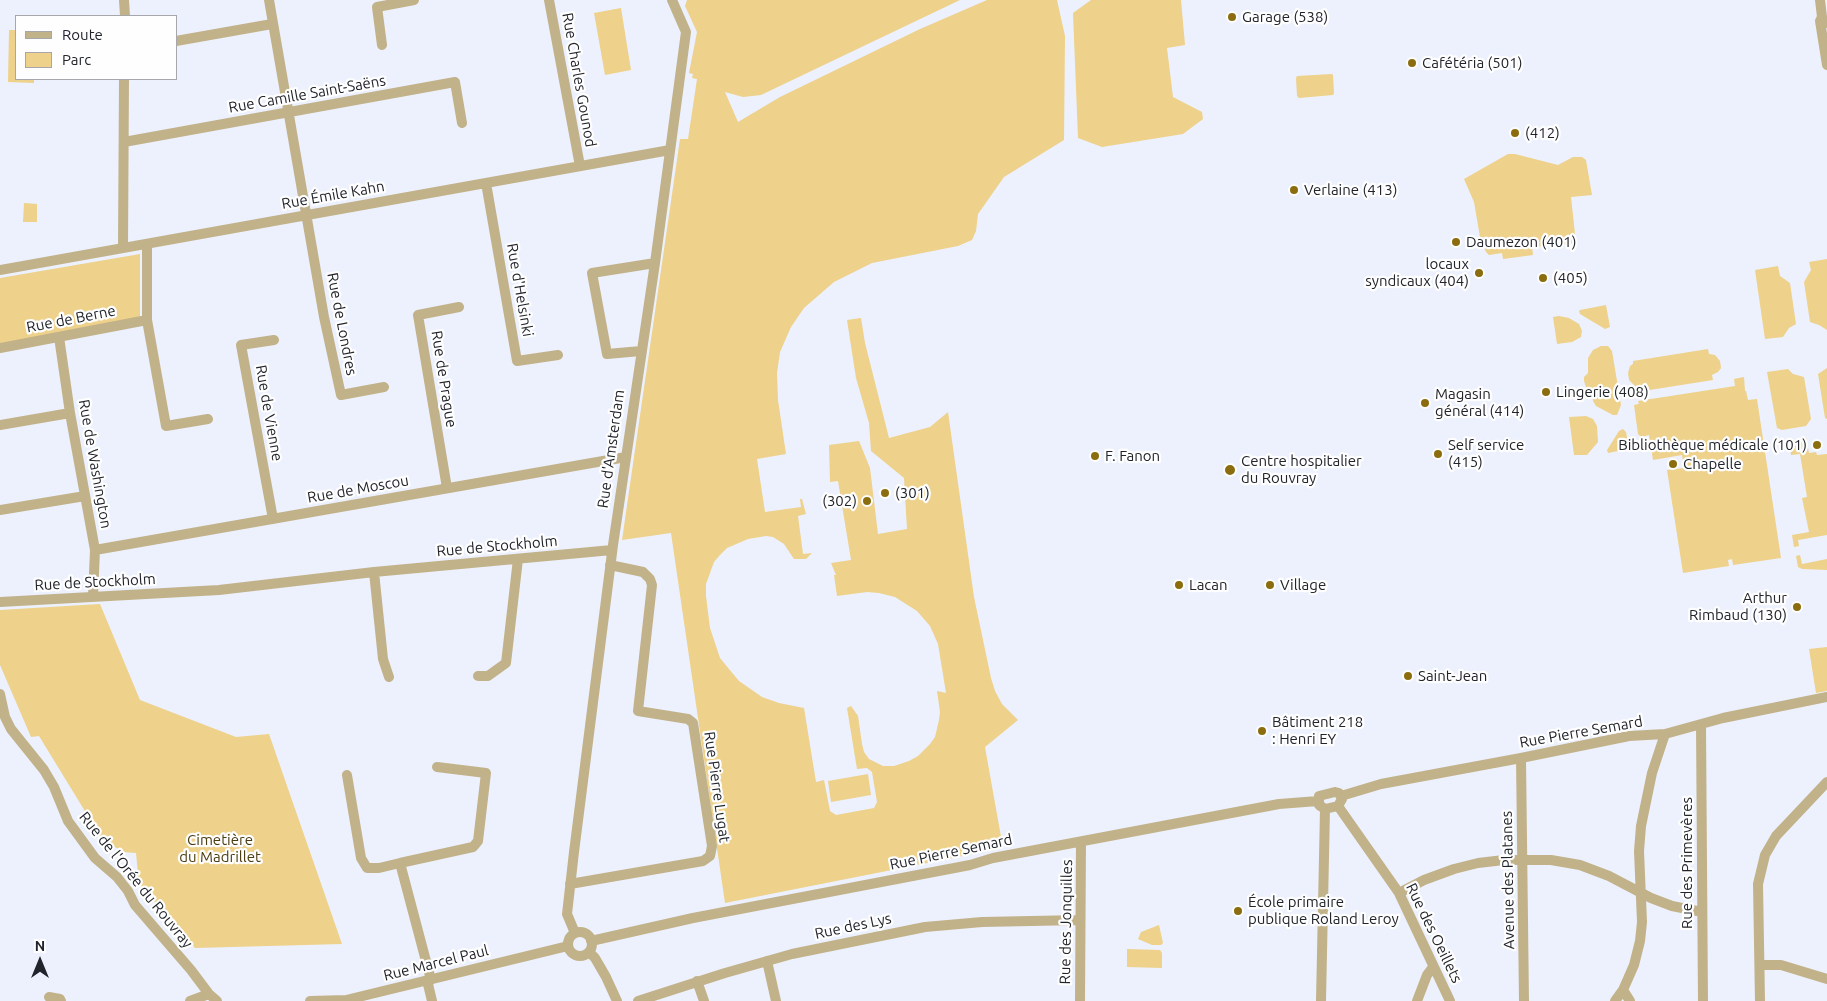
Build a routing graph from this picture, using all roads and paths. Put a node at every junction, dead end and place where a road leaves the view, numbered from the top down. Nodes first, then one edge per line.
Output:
1 (124, 0) edge
2 (269, 0) edge
3 (414, 0) edge
4 (549, 0) edge
5 (672, 0) edge
6 (1820, 0) edge
7 (124, 15) edge
8 (1825, 19) edge
9 (272, 24) junction
10 (178, 40) edge
11 (382, 45) dead end
12 (1827, 65) edge
13 (124, 80) edge
14 (288, 113) junction
15 (462, 123) dead end
16 (124, 142) junction
17 (670, 150) junction
18 (580, 166) junction
19 (486, 183) junction
20 (307, 215) junction
21 (147, 244) junction
22 (123, 248) junction
23 (655, 263) junction
24 (0, 270) edge
25 (459, 307) dead end
26 (147, 320) junction
27 (58, 336) junction
28 (274, 340) dead end
29 (0, 348) edge
30 (641, 351) junction
31 (558, 354) dead end
32 (384, 387) dead end
33 (70, 413) junction
34 (208, 419) dead end
35 (0, 425) edge
36 (626, 457) junction
37 (447, 488) junction
38 (85, 496) junction
39 (0, 510) edge
40 (273, 519) junction
41 (95, 550) junction
42 (612, 550) junction
43 (518, 559) junction
44 (610, 565) junction
45 (374, 572) junction
46 (93, 596) junction
47 (0, 602) edge
48 (478, 676) dead end
49 (389, 677) dead end
50 (0, 694) edge
51 (1827, 698) edge
52 (1701, 725) junction
53 (1665, 734) junction
54 (1521, 758) junction
55 (437, 767) dead end
56 (347, 775) dead end
57 (1827, 782) edge
58 (1340, 801) junction
59 (1321, 805) junction
60 (1081, 842) junction
61 (1522, 859) junction
62 (400, 863) junction
63 (570, 884) junction
64 (1641, 892) junction
65 (1399, 893) junction
66 (1702, 912) junction
67 (1080, 920) junction
68 (575, 933) junction
69 (568, 946) junction
70 (590, 946) junction
71 (768, 961) junction
72 (1760, 965) junction
73 (1433, 967) junction
74 (1827, 979) edge
75 (429, 980) junction
76 (697, 982) junction
77 (1623, 990) junction
78 (209, 994) junction
79 (48, 997) dead end
80 (61, 1001) edge
81 (190, 1001) edge
82 (217, 1001) edge
83 (310, 1001) edge
84 (432, 1001) edge
85 (617, 1001) edge
86 (638, 1001) edge
87 (704, 1001) edge
88 (776, 1001) edge
89 (1080, 1001) edge
90 (1321, 1001) edge
91 (1417, 1001) edge
92 (1450, 1001) edge
93 (1524, 1001) edge
94 (1615, 1001) edge
95 (1630, 1001) edge
96 (1703, 1001) edge
97 (1760, 1001) edge

1 - 7 street
2 - 9 street
3 - 11 street
4 - 18 street, Rue Charles Gounod
5 - 17 street, Rue d'Amsterdam
6 - 8 street
8 - 12 street
9 - 10 street
9 - 14 street
13 - 16 street
14 - 15 street, Rue Camille Saint-Saëns
14 - 16 street, Rue Camille Saint-Saëns
14 - 20 street
16 - 22 street
17 - 18 street, Rue Émile Kahn
17 - 23 street, Rue d'Amsterdam
18 - 19 street, Rue Émile Kahn
19 - 20 street, Rue Émile Kahn
19 - 31 street, Rue d'Helsinki
20 - 21 street, Rue Émile Kahn
20 - 32 street, Rue de Londres
21 - 22 street, Rue Émile Kahn
21 - 26 street
22 - 24 street, Rue Émile Kahn
23 - 30 street, Rue d'Amsterdam
23 - 30 street
25 - 37 street, Rue de Prague
26 - 27 street, Rue de Berne
26 - 34 street
27 - 29 street, Rue de Berne
27 - 33 street, Rue de Washington
28 - 40 street, Rue de Vienne
30 - 36 street, Rue d'Amsterdam
33 - 35 street
33 - 38 street, Rue de Washington
36 - 37 street, Rue de Moscou
36 - 42 street, Rue d'Amsterdam
37 - 40 street, Rue de Moscou
38 - 39 street
38 - 41 street, Rue de Washington
40 - 41 street, Rue de Moscou
41 - 46 street, Rue de Washington
42 - 43 street, Rue de Stockholm
42 - 44 street
43 - 45 street, Rue de Stockholm
43 - 48 street
44 - 63 street
44 - 63 street, Rue Pierre Lugat
45 - 46 street, Rue de Stockholm
45 - 49 street
46 - 47 street, Rue de Stockholm
50 - 78 street, Rue de l'Orée du Rouvray
51 - 52 street, Rue Pierre Semard
52 - 53 street, Rue Pierre Semard
52 - 66 street, Rue des Primevères
53 - 54 street, Rue Pierre Semard
53 - 64 street
54 - 58 street, Rue Pierre Semard
54 - 61 street, Avenue des Platanes
55 - 62 street
56 - 62 street
57 - 72 street
58 - 59 street
58 - 59 street
58 - 65 street, Rue des Oeillets
59 - 60 street, Rue Pierre Semard
59 - 90 street
60 - 67 street, Rue des Jonquilles
60 - 70 street, Rue Pierre Semard
61 - 64 street
61 - 65 street
61 - 93 street, Avenue des Platanes
62 - 75 street
63 - 68 street
64 - 66 street
64 - 77 street
65 - 73 street, Rue des Oeillets
66 - 96 street, Rue des Primevères
67 - 71 street, Rue des Lys
67 - 89 street, Rue des Jonquilles
68 - 69 street
68 - 70 street
69 - 70 street
69 - 75 street, Rue Marcel Paul
70 - 85 street
71 - 76 street, Rue des Lys
71 - 88 street
72 - 74 street
72 - 97 street
73 - 91 street
73 - 92 street, Rue des Oeillets
75 - 83 street, Rue Marcel Paul
75 - 84 street
76 - 86 street, Rue des Lys
76 - 87 street
77 - 94 street
77 - 95 street
78 - 81 street
78 - 82 street, Rue de l'Orée du Rouvray
79 - 80 street

